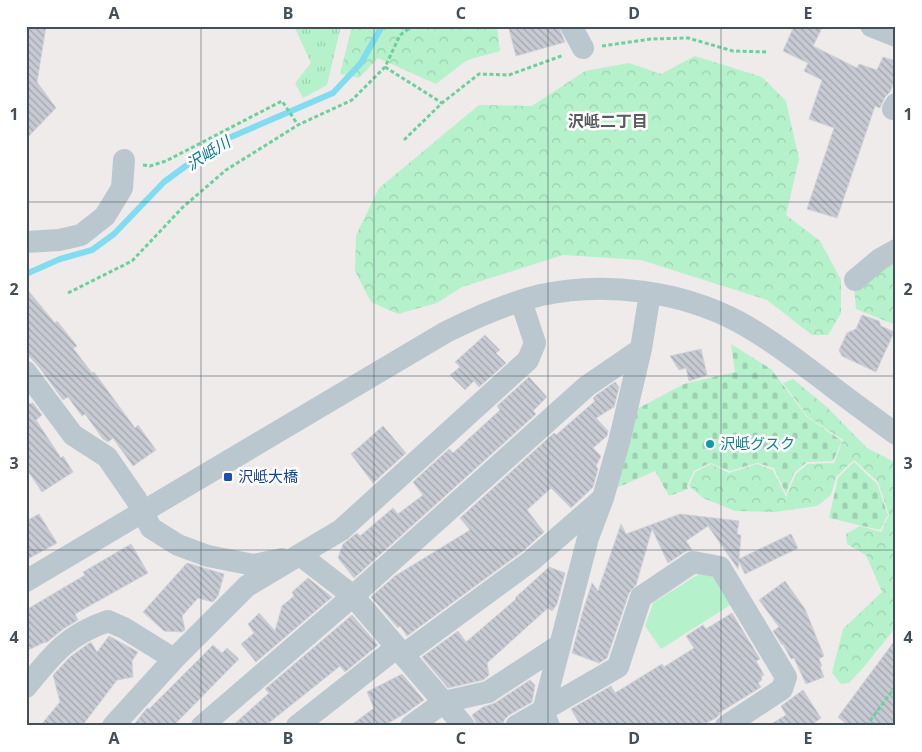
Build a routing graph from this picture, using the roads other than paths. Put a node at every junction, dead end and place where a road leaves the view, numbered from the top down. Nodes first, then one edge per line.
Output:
1 (571, 26) edge
2 (871, 26) edge
3 (896, 36) edge
4 (583, 48) dead end
5 (124, 160) road end
6 (26, 242) edge
7 (896, 250) edge
8 (855, 280) dead end
9 (650, 293) junction
10 (521, 301) junction
11 (641, 349) junction
12 (26, 372) edge
13 (896, 434) edge
14 (603, 498) junction
15 (142, 511) junction
16 (300, 555) junction
17 (26, 581) edge
18 (353, 596) junction
19 (560, 645) junction
20 (400, 652) junction
21 (174, 659) junction
22 (26, 686) edge
23 (444, 702) junction
24 (546, 718) edge
25 (751, 719) edge
26 (113, 726) edge
27 (202, 726) edge
28 (297, 726) edge
29 (411, 726) edge
30 (464, 726) edge
31 (516, 726) edge
32 (726, 726) edge

1 - 4 street
2 - 3 street
5 - 6 street
7 - 8 street
9 - 10 street
9 - 11 street
9 - 13 street
10 - 15 street
10 - 16 street
11 - 14 street
11 - 18 street
12 - 15 street
14 - 19 street
14 - 20 street
15 - 16 street
15 - 17 street
16 - 18 street
16 - 21 street
18 - 20 street
18 - 27 street
19 - 23 street
19 - 24 street
20 - 23 street
20 - 28 street
21 - 22 street
21 - 26 street
23 - 29 street
23 - 30 street
24 - 25 street
24 - 31 street
25 - 32 street

